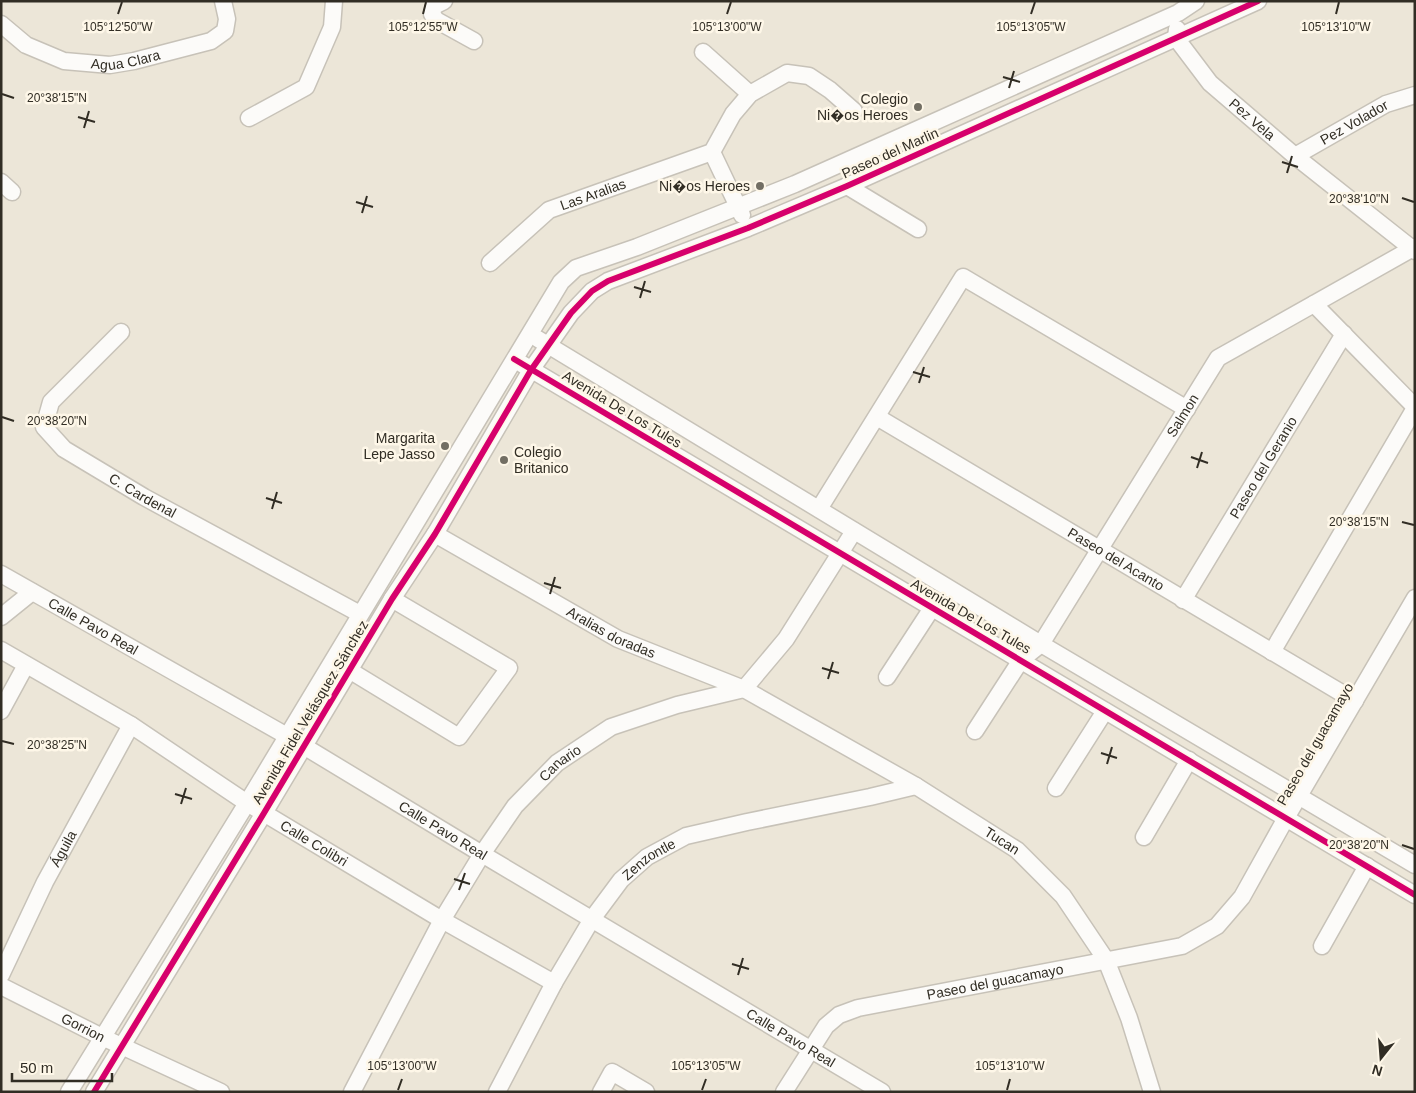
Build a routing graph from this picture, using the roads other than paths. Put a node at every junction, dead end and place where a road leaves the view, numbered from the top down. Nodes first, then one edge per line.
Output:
1 (223, 1) edge
2 (334, 1) edge
3 (444, 1) edge
4 (1196, 1) edge
5 (1258, 1) edge
6 (1178, 7) edge
7 (1, 24) edge
8 (1176, 38) junction
9 (474, 41) dead end
10 (703, 52) dead end
11 (750, 94) junction
12 (1415, 95) edge
13 (967, 106) junction
14 (854, 111) dead end
15 (249, 118) dead end
16 (978, 127) junction
17 (712, 152) junction
18 (1295, 156) junction
19 (847, 186) junction
20 (738, 207) junction
21 (748, 228) junction
22 (918, 229) dead end
23 (1414, 249) edge
24 (490, 263) dead end
25 (1314, 304) junction
26 (121, 332) dead end
27 (530, 334) junction
28 (1344, 334) junction
29 (548, 344) junction
30 (514, 359) junction
31 (531, 370) junction
32 (1415, 408) edge
33 (1187, 409) junction
34 (877, 417) junction
35 (819, 509) junction
36 (854, 531) junction
37 (435, 534) junction
38 (1099, 550) junction
39 (840, 554) junction
40 (1, 574) edge
41 (32, 592) junction
42 (1415, 598) edge
43 (392, 599) junction
44 (1183, 600) junction
45 (932, 608) junction
46 (360, 614) junction
47 (1, 617) edge
48 (1041, 644) junction
49 (1, 650) edge
50 (1272, 652) junction
51 (1021, 660) junction
52 (26, 665) junction
53 (350, 670) junction
54 (887, 677) dead end
55 (744, 689) junction
56 (1355, 701) junction
57 (1, 711) edge
58 (1105, 711) junction
59 (130, 725) junction
60 (975, 731) dead end
61 (287, 736) junction
62 (303, 746) junction
63 (1189, 760) junction
64 (916, 786) junction
65 (1056, 788) dead end
66 (1299, 797) junction
67 (247, 803) junction
68 (264, 813) junction
69 (1286, 818) junction
70 (1144, 837) dead end
71 (482, 854) junction
72 (1415, 865) edge
73 (1367, 866) junction
74 (1415, 895) edge
75 (592, 918) junction
76 (442, 920) junction
77 (1322, 946) dead end
78 (1106, 960) junction
79 (1, 975) edge
80 (554, 983) junction
81 (1, 986) edge
82 (102, 1037) junction
83 (122, 1046) junction
84 (810, 1049) junction
85 (1147, 1090) edge
86 (69, 1092) edge
87 (94, 1092) edge
88 (221, 1092) edge
89 (352, 1092) edge
90 (497, 1092) edge
91 (601, 1092) edge
92 (646, 1092) edge
93 (784, 1092) edge
94 (882, 1092) edge

1 - 7 street, Agua Clara
2 - 15 street
3 - 9 street
4 - 6 street, Paseo del Marlin
5 - 8 street, Paseo del Marlin
6 - 8 street
6 - 13 street, Paseo del Marlin
8 - 16 street, Paseo del Marlin
8 - 18 street, Pez Vela
10 - 11 street
11 - 14 street
11 - 17 street
12 - 18 street, Pez Volador
13 - 16 street
13 - 20 street, Paseo del Marlin
16 - 19 street, Paseo del Marlin
17 - 20 street
17 - 24 street, Las Aralias
18 - 23 street, Pez Vela
19 - 21 street, Paseo del Marlin
19 - 22 street
20 - 21 street
20 - 27 street, Paseo del Marlin
21 - 29 street, Paseo del Marlin
23 - 25 street, Salmon
25 - 28 street
25 - 33 street, Salmon
26 - 46 street, C. Cardenal
27 - 29 street, Avenida De Los Tules
27 - 30 street, Avenida Fidel Velásquez Sánchez
28 - 32 street
28 - 44 street, Paseo del Geranio
29 - 31 street, Avenida Fidel Velásquez Sánchez
29 - 35 street, Avenida De Los Tules
30 - 31 street, Avenida De Los Tules
30 - 46 street, Avenida Fidel Velásquez Sánchez
31 - 37 street, Avenida Fidel Velásquez Sánchez
31 - 39 street, Avenida De Los Tules
32 - 50 street
33 - 34 street
33 - 38 street, Salmon
34 - 35 street
34 - 38 street, Paseo del Acanto
35 - 36 street, Avenida De Los Tules
36 - 39 street
36 - 48 street, Avenida De Los Tules
37 - 43 street, Avenida Fidel Velásquez Sánchez
37 - 55 street, Aralias doradas
38 - 44 street, Paseo del Acanto
38 - 48 street, Salmon
39 - 45 street, Avenida De Los Tules
39 - 55 street
40 - 41 street, Calle Pavo Real
41 - 47 street
41 - 61 street, Calle Pavo Real
42 - 56 street, Paseo del guacamayo
43 - 53 street, Avenida Fidel Velásquez Sánchez
43 - 53 street
44 - 50 street, Paseo del Acanto
45 - 51 street, Avenida De Los Tules
45 - 54 street
46 - 61 street, Avenida Fidel Velásquez Sánchez
48 - 51 street, Salmon
48 - 66 street, Avenida De Los Tules
49 - 52 street, Calle Colibri
50 - 56 street, Paseo del Acanto
51 - 58 street, Avenida De Los Tules
51 - 60 street, Salmon
52 - 57 street
52 - 59 street, Calle Colibri
53 - 62 street, Avenida Fidel Velásquez Sánchez
55 - 64 street, Tucan
55 - 71 street, Canario
56 - 66 street, Paseo del guacamayo
58 - 63 street, Avenida De Los Tules
58 - 65 street
59 - 67 street, Calle Colibri
59 - 79 street, Águila
61 - 62 street, Calle Pavo Real
61 - 67 street, Avenida Fidel Velásquez Sánchez
62 - 68 street, Avenida Fidel Velásquez Sánchez
62 - 71 street, Calle Pavo Real
63 - 69 street, Avenida De Los Tules
63 - 70 street
64 - 75 street, Zenzontle
64 - 78 street, Tucan
66 - 69 street, Paseo del guacamayo
66 - 72 street, Avenida De Los Tules
67 - 68 street, Calle Colibri
67 - 82 street, Avenida Fidel Velásquez Sánchez
68 - 76 street, Calle Colibri
68 - 83 street, Avenida Fidel Velásquez Sánchez
69 - 73 street, Avenida De Los Tules
69 - 78 street, Paseo del guacamayo
71 - 75 street, Calle Pavo Real
71 - 76 street, Canario
73 - 74 street, Avenida De Los Tules
73 - 77 street
75 - 80 street, Zenzontle
75 - 84 street, Calle Pavo Real
76 - 80 street, Calle Colibri
76 - 89 street, Canario
78 - 84 street, Paseo del guacamayo
78 - 85 street, Tucan
80 - 90 street, Zenzontle
81 - 82 street, Gorrion
82 - 83 street, Gorrion
82 - 86 street, Avenida Fidel Velásquez Sánchez
83 - 87 street, Avenida Fidel Velásquez Sánchez
83 - 88 street, Gorrion
84 - 93 street, Paseo del guacamayo
84 - 94 street, Calle Pavo Real
91 - 92 street

